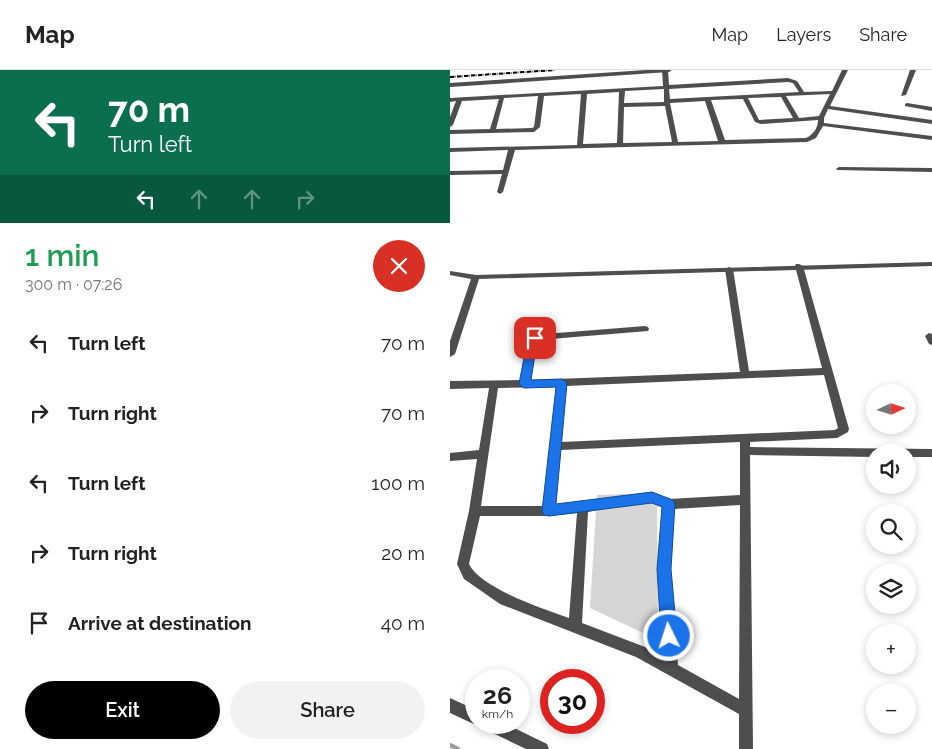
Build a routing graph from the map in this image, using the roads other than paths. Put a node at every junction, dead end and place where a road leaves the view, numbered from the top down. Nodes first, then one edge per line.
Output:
1 (665, 70) edge
2 (669, 70) edge
3 (845, 70) edge
4 (913, 70) edge
5 (506, 81) junction
6 (450, 84) edge
7 (667, 87) junction
8 (622, 90) junction
9 (584, 92) junction
10 (835, 92) junction
11 (802, 93) junction
12 (541, 94) junction
13 (782, 94) junction
14 (903, 95) dead end
15 (744, 96) junction
16 (502, 97) junction
17 (707, 98) junction
18 (460, 99) junction
19 (450, 100) edge
20 (668, 102) junction
21 (622, 105) junction
22 (907, 105) dead end
23 (827, 107) junction
24 (932, 109) edge
25 (798, 120) junction
26 (821, 121) junction
27 (932, 122) edge
28 (450, 124) edge
29 (493, 131) junction
30 (450, 132) edge
31 (932, 138) edge
32 (722, 142) junction
33 (675, 144) junction
34 (580, 146) junction
35 (620, 146) junction
36 (512, 148) junction
37 (450, 150) edge
38 (839, 169) dead end
39 (932, 170) edge
40 (505, 172) junction
41 (450, 173) edge
42 (500, 192) dead end
43 (932, 264) edge
44 (799, 266) junction
45 (729, 268) junction
46 (450, 273) edge
47 (476, 277) junction
48 (645, 329) dead end
49 (450, 354) edge
50 (828, 371) junction
51 (745, 375) junction
52 (562, 383) junction
53 (494, 384) junction
54 (524, 384) junction
55 (450, 385) edge
56 (745, 445) junction
57 (556, 446) junction
58 (932, 452) edge
59 (484, 454) junction
60 (450, 457) edge
61 (745, 500) junction
62 (668, 504) junction
63 (583, 508) junction
64 (475, 511) junction
65 (549, 511) junction
66 (575, 627) junction
67 (671, 669) junction
68 (450, 705) edge
69 (746, 710) junction
70 (465, 712) edge
71 (510, 734) edge
72 (542, 749) edge
73 (746, 749) edge

1 - 2 street
1 - 5 street
1 - 7 street
3 - 10 street
4 - 14 street
5 - 6 street
5 - 16 street
7 - 8 street
7 - 11 street
7 - 20 street
8 - 9 street
8 - 21 street
9 - 12 street
9 - 34 street
10 - 11 street
10 - 23 street
11 - 13 street
12 - 16 street
12 - 29 street
13 - 15 street
13 - 25 street
15 - 17 street
15 - 25 street
16 - 18 street
16 - 29 street
17 - 20 street
17 - 32 street
18 - 19 street
18 - 28 street
20 - 21 street
20 - 33 street
21 - 35 street
22 - 24 street
23 - 26 street
23 - 27 street
25 - 26 street
26 - 31 street
26 - 32 street
29 - 30 street
32 - 33 street
33 - 35 street
34 - 35 street
34 - 36 street
36 - 37 street
36 - 40 street
38 - 39 street
40 - 41 street
40 - 42 street
43 - 44 street
44 - 45 street
44 - 50 street
45 - 47 street
45 - 51 street
46 - 47 street
47 - 49 street
48 - 54 street
50 - 51 street
50 - 56 street
51 - 52 street
52 - 54 street
52 - 57 street
53 - 54 street
53 - 55 street
53 - 59 street
56 - 57 street
56 - 58 street
56 - 61 street
57 - 65 street
59 - 60 street
59 - 64 street
61 - 62 street
61 - 69 street
62 - 63 street
62 - 67 street
63 - 65 street
63 - 66 street
64 - 65 street
64 - 66 street
66 - 67 street
67 - 69 street
68 - 70 street
69 - 73 street
71 - 72 street

